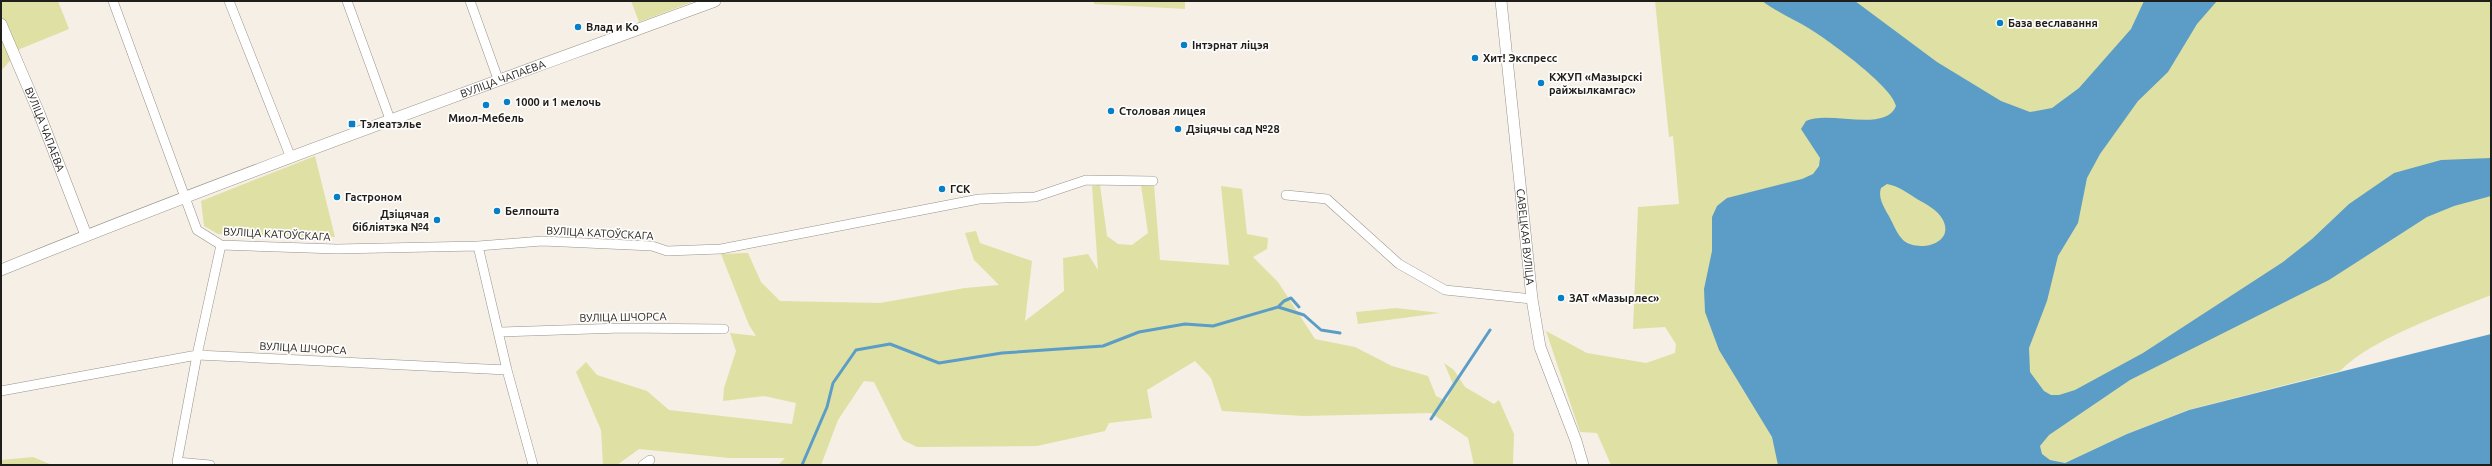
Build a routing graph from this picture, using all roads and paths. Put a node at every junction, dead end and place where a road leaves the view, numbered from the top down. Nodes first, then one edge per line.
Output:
1 (112, 1) edge
2 (229, 1) edge
3 (347, 1) edge
4 (470, 1) edge
5 (715, 1) edge
6 (1500, 1) edge
7 (1, 24) edge
8 (498, 79) junction
9 (391, 122) junction
10 (291, 158) junction
11 (1153, 181) dead end
12 (1286, 195) dead end
13 (186, 197) junction
14 (86, 235) junction
15 (221, 245) junction
16 (478, 246) junction
17 (1, 270) edge
18 (1532, 299) junction
19 (724, 329) dead end
20 (499, 332) junction
21 (197, 355) junction
22 (507, 370) junction
23 (1, 391) edge
24 (210, 465) edge
25 (533, 465) edge
26 (1583, 465) edge

1 - 13 street
2 - 10 street
3 - 9 street
4 - 8 street
5 - 8 street, ВУЛІЦА ЧАПАЕВА
6 - 18 street, САВЕЦКАЯ ВУЛІЦА
7 - 14 street, ВУЛІЦА ЧАПАЕВА
8 - 9 street, ВУЛІЦА ЧАПАЕВА
9 - 10 street, ВУЛІЦА ЧАПАЕВА
10 - 13 street, ВУЛІЦА ЧАПАЕВА
11 - 16 street, ВУЛІЦА КАТОЎСКАГА
12 - 18 street
13 - 14 street, ВУЛІЦА ЧАПАЕВА
13 - 15 street, ВУЛІЦА КАТОЎСКАГА
14 - 17 street, ВУЛІЦА ЧАПАЕВА
15 - 16 street, ВУЛІЦА КАТОЎСКАГА
15 - 21 street
16 - 20 street
18 - 26 street, САВЕЦКАЯ ВУЛІЦА
19 - 20 street, ВУЛІЦА ШЧОРСА
20 - 22 street
21 - 22 street, ВУЛІЦА ШЧОРСА
21 - 23 street, ВУЛІЦА ШЧОРСА
21 - 24 street
22 - 25 street

